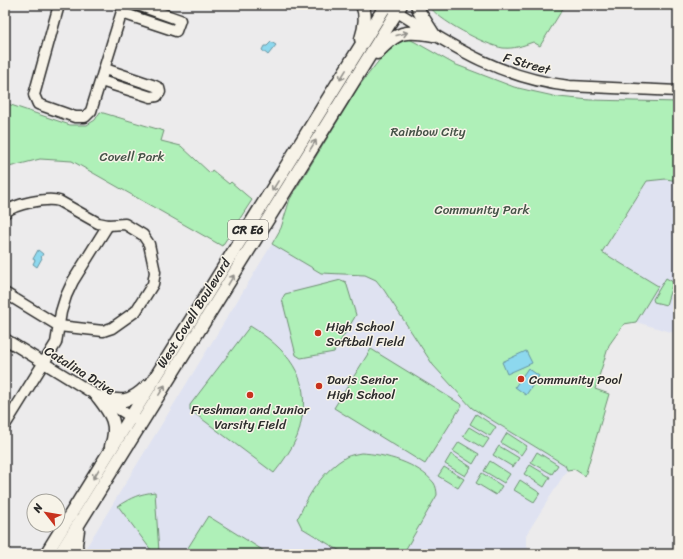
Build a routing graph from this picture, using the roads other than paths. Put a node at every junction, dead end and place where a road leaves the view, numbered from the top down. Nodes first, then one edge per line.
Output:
1 (59, 5) edge
2 (138, 5) edge
3 (362, 5) edge
4 (417, 5) edge
5 (391, 6) edge
6 (123, 9) edge
7 (434, 34) junction
8 (353, 58) junction
9 (362, 67) junction
10 (105, 69) junction
11 (101, 81) junction
12 (678, 91) edge
13 (5, 213) edge
14 (108, 225) junction
15 (5, 293) edge
16 (59, 326) junction
17 (5, 339) edge
18 (43, 363) junction
19 (160, 372) junction
20 (98, 396) junction
21 (136, 420) junction
22 (5, 425) edge
23 (106, 458) junction
24 (81, 521) junction
25 (53, 553) edge
26 (77, 554) edge

1 - 11 street
2 - 6 street
3 - 8 main road
4 - 7 main road
5 - 7 street, F Street
5 - 8 main road, West Covell Boulevard / CR E6
5 - 9 main road, West Covell Boulevard / CR E6
6 - 10 street
9 -> 7 main road
7 - 12 street, F Street
8 -> 19 main road, West Covell Boulevard / CR E6
21 -> 9 main road, West Covell Boulevard / CR E6
10 - 11 street
10 - 11 street
13 - 14 street
14 - 16 street
14 - 16 street
15 - 16 street
16 - 18 street
17 - 18 street, Catalina Drive
18 - 20 street, Catalina Drive
18 - 22 street
19 - 20 main road
19 - 21 main road, West Covell Boulevard / CR E6
20 - 21 street, Catalina Drive
20 - 23 main road
21 - 23 main road, West Covell Boulevard / CR E6
21 - 24 main road, West Covell Boulevard / CR E6
23 -> 25 main road, West Covell Boulevard / CR E6
24 - 25 main road, West Covell Boulevard / CR E6
24 - 26 main road

